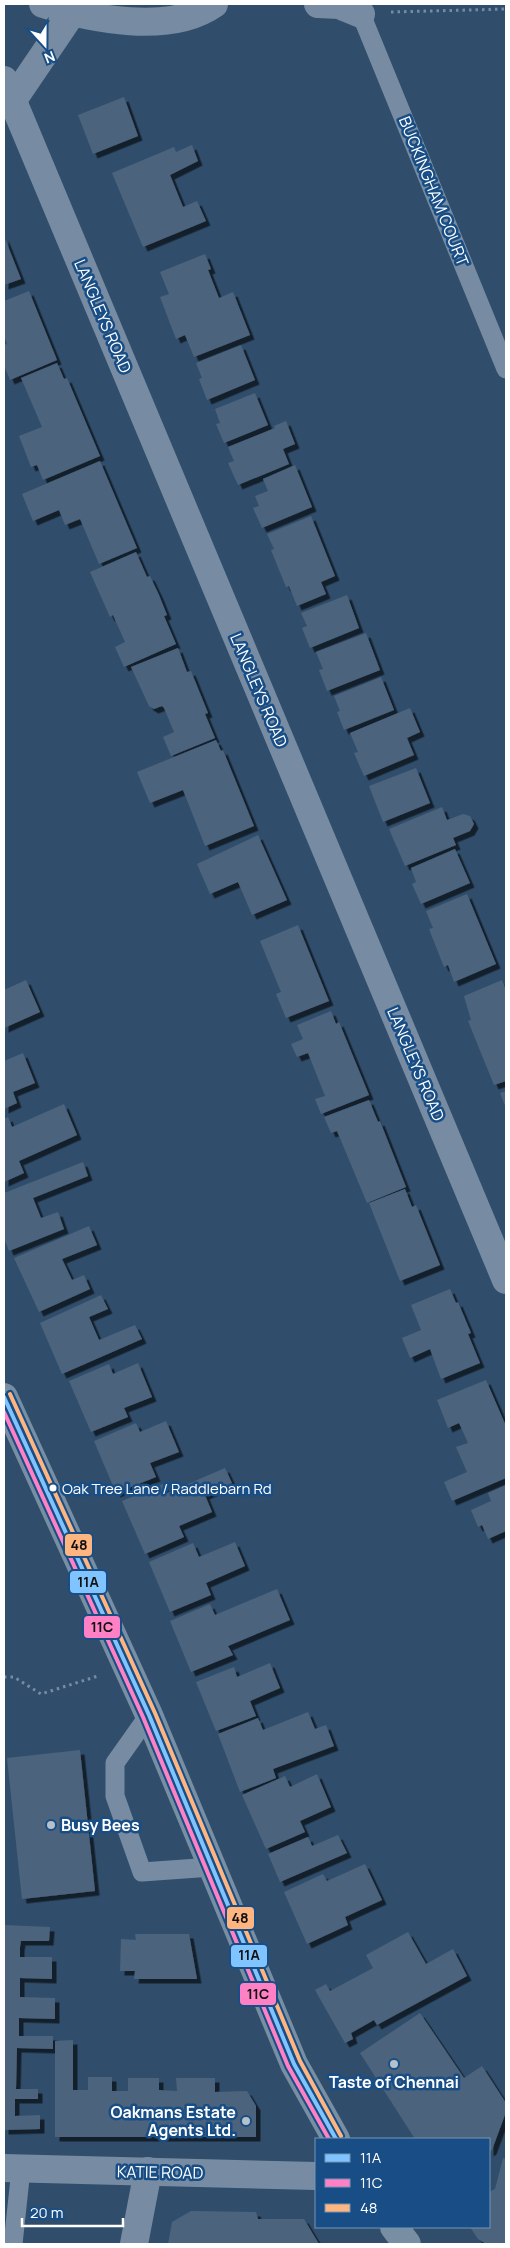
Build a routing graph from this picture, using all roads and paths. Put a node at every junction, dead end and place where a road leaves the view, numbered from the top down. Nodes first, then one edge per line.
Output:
1 (43, 4) edge
2 (214, 4) edge
3 (318, 4) edge
4 (506, 9) edge
5 (72, 13) junction
6 (361, 14) junction
7 (8, 90) edge
8 (506, 369) edge
9 (506, 1280) edge
10 (4, 1397) edge
11 (128, 1667) junction
12 (4, 1678) edge
13 (149, 1715) junction
14 (212, 1867) junction
15 (335, 2138) edge
16 (12, 2169) edge
17 (148, 2172) junction
18 (315, 2176) edge
19 (395, 2228) edge
20 (13, 2244) edge
21 (134, 2244) edge
22 (407, 2244) edge

1 - 5 street
2 - 5 street
3 - 6 street
4 - 6 path
5 - 7 street, LANGLEYS ROAD
6 - 8 lane, BUCKINGHAM COURT
7 - 9 street, LANGLEYS ROAD
10 - 11 highway
11 - 12 path
11 - 13 highway
13 - 14 highway
13 - 14 lane
14 - 15 highway
16 - 17 street, KATIE ROAD
16 - 20 lane
17 - 18 street, KATIE ROAD
17 - 21 street
19 - 22 highway

